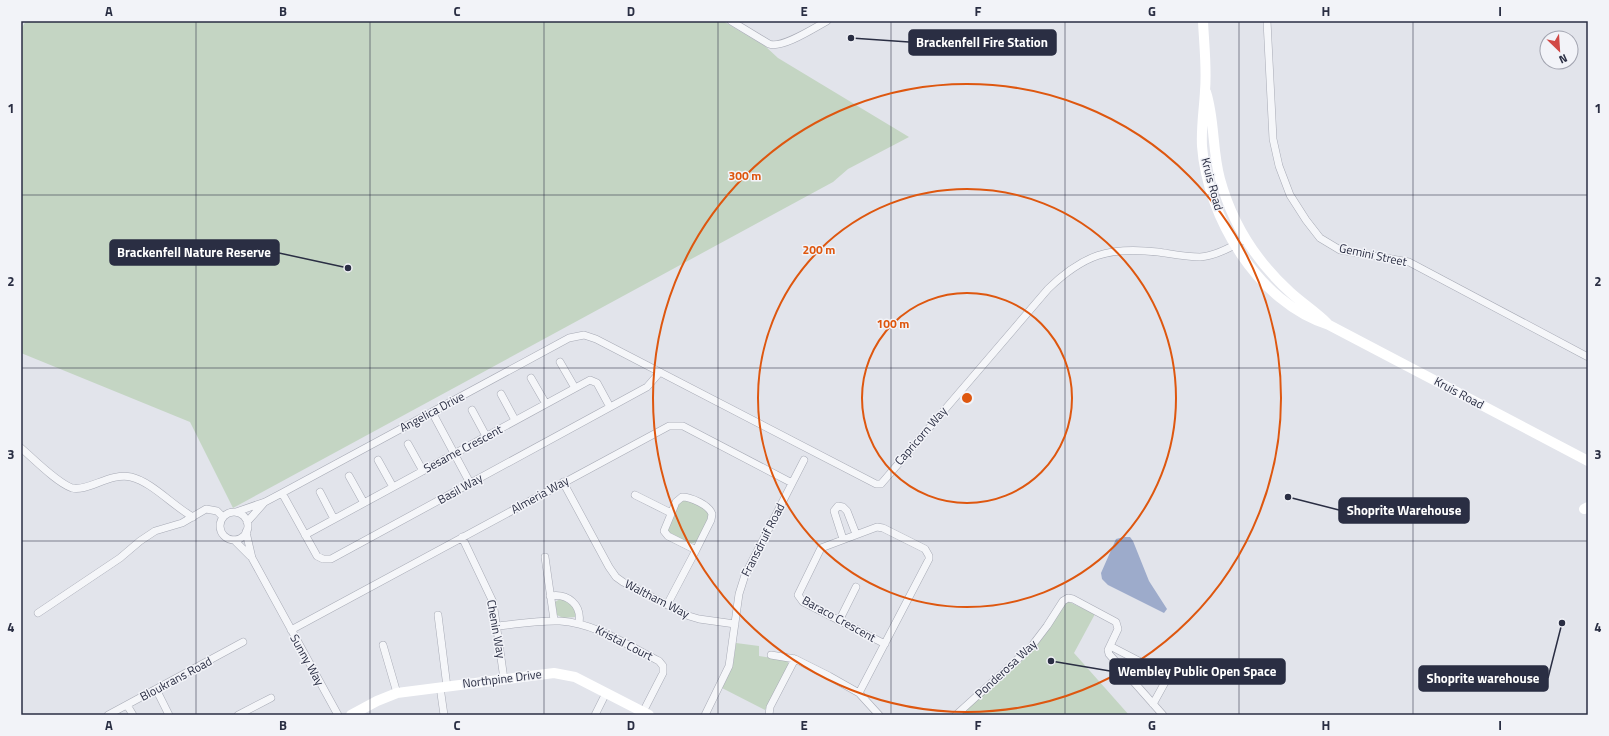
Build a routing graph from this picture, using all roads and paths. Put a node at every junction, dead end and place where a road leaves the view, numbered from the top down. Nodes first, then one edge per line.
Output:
1 (731, 21) edge
2 (827, 21) edge
3 (1203, 21) edge
4 (1267, 21) edge
5 (1205, 90) junction
6 (1245, 239) junction
7 (1234, 245) junction
8 (1329, 325) junction
9 (584, 335) joint
10 (1588, 356) edge
11 (560, 362) dead end
12 (660, 372) junction
13 (531, 378) dead end
14 (575, 388) junction
15 (501, 394) dead end
16 (546, 404) junction
17 (610, 407) junction
18 (472, 410) dead end
19 (432, 412) junction
20 (515, 420) junction
21 (486, 436) junction
22 (408, 444) dead end
23 (21, 448) edge
24 (454, 454) junction
25 (378, 460) dead end
26 (804, 460) dead end
27 (1588, 461) edge
28 (423, 471) junction
29 (349, 476) dead end
30 (563, 482) junction
31 (792, 482) junction
32 (470, 483) junction
33 (393, 487) junction
34 (320, 492) dead end
35 (282, 493) junction
36 (635, 494) dead end
37 (265, 502) junction
38 (364, 503) junction
39 (236, 512) junction
40 (671, 513) junction
41 (193, 517) junction
42 (223, 517) junction
43 (334, 519) junction
44 (247, 522) junction
45 (246, 532) junction
46 (856, 534) junction
47 (305, 535) junction
48 (462, 537) junction
49 (234, 540) junction
50 (843, 540) junction
51 (696, 550) junction
52 (545, 557) dead end
53 (252, 558) junction
54 (856, 587) dead end
55 (550, 596) junction
56 (667, 605) junction
57 (38, 613) dead end
58 (438, 615) dead end
59 (554, 620) junction
60 (839, 621) junction
61 (579, 623) junction
62 (735, 624) junction
63 (498, 626) junction
64 (291, 630) junction
65 (243, 642) dead end
66 (885, 644) junction
67 (383, 645) dead end
68 (1110, 646) junction
69 (771, 655) dead end
70 (795, 658) junction
71 (1174, 666) dead end
72 (1168, 676) junction
73 (504, 679) junction
74 (443, 687) junction
75 (156, 689) junction
76 (397, 693) junction
77 (606, 693) junction
78 (859, 693) junction
79 (271, 698) dead end
80 (1153, 704) junction
81 (127, 705) junction
82 (646, 713) edge
83 (108, 715) edge
84 (133, 715) edge
85 (170, 715) edge
86 (238, 715) edge
87 (338, 715) edge
88 (351, 715) edge
89 (444, 715) edge
90 (595, 715) edge
91 (705, 715) edge
92 (769, 715) edge
93 (879, 715) edge
94 (956, 715) edge
95 (1163, 715) edge

1 - 2 street
3 - 5 street, Kruis Road
4 - 10 street, Gemini Street
5 - 6 street, Kruis Road
5 - 7 street, Kruis Road
6 - 7 street
6 - 8 street, Kruis Road
7 - 8 street, Kruis Road
7 - 12 street, Capricorn Way
8 - 27 street, Kruis Road
9 - 12 street, Capricorn Way
9 - 19 street, Angelica Drive
11 - 14 street
12 - 17 street, Basil Way
13 - 16 street
14 - 16 street, Sesame Crescent
14 - 17 street, Sesame Crescent
15 - 20 street
16 - 20 street, Sesame Crescent
17 - 32 street, Basil Way
18 - 21 street
19 - 24 street
19 - 35 street, Angelica Drive
20 - 21 street, Sesame Crescent
21 - 24 street, Sesame Crescent
22 - 28 street
23 - 41 street
24 - 28 street, Sesame Crescent
24 - 32 street
25 - 33 street
26 - 31 street, Fransdruif Road
28 - 33 street, Sesame Crescent
29 - 38 street
30 - 31 street, Almeria Way
30 - 48 street, Almeria Way
30 - 56 street, Waltham Way
31 - 62 street, Fransdruif Road
32 - 47 street, Basil Way
33 - 38 street, Sesame Crescent
34 - 43 street
35 - 37 street, Angelica Drive
35 - 47 street, Basil Way
36 - 40 street
37 - 39 street
37 - 44 street
38 - 43 street, Sesame Crescent
39 - 42 street
39 - 44 street
40 - 51 street
40 - 51 street
41 - 42 street
41 - 57 street
42 - 49 street
43 - 47 street, Sesame Crescent
44 - 45 street
45 - 49 street
45 - 53 street
46 - 50 street, Baraco Crescent
46 - 50 street
46 - 66 street, Baraco Crescent
48 - 63 street, Chenin Way
48 - 64 street, Almeria Way
49 - 53 street
50 - 60 street, Baraco Crescent
51 - 56 street
52 - 55 street
53 - 64 street, Sunny Way
54 - 60 street
55 - 59 street
55 - 61 street, Kristal Court
56 - 62 street, Waltham Way
58 - 74 street
59 - 61 street, Kristal Court
59 - 63 street, Kristal Court
60 - 66 street, Baraco Crescent
61 - 82 street, Kristal Court
62 - 91 street, Fransdruif Road
63 - 73 street, Chenin Way
64 - 87 street, Sunny Way
65 - 75 street, Bloukrans Road
66 - 78 street, Baraco Crescent
67 - 76 street
68 - 72 street
68 - 80 street
68 - 94 street, Ponderosa Way
69 - 70 street
70 - 78 street
70 - 92 street
71 - 72 street
72 - 80 street
73 - 74 street, Northpine Drive
73 - 77 street, Northpine Drive
74 - 76 street, Northpine Drive
74 - 89 street
75 - 81 street, Bloukrans Road
75 - 85 street
76 - 88 street, Northpine Drive
77 - 82 street, Northpine Drive
77 - 90 street
78 - 93 street
79 - 86 street
80 - 95 street
81 - 83 street, Bloukrans Road
81 - 84 street

